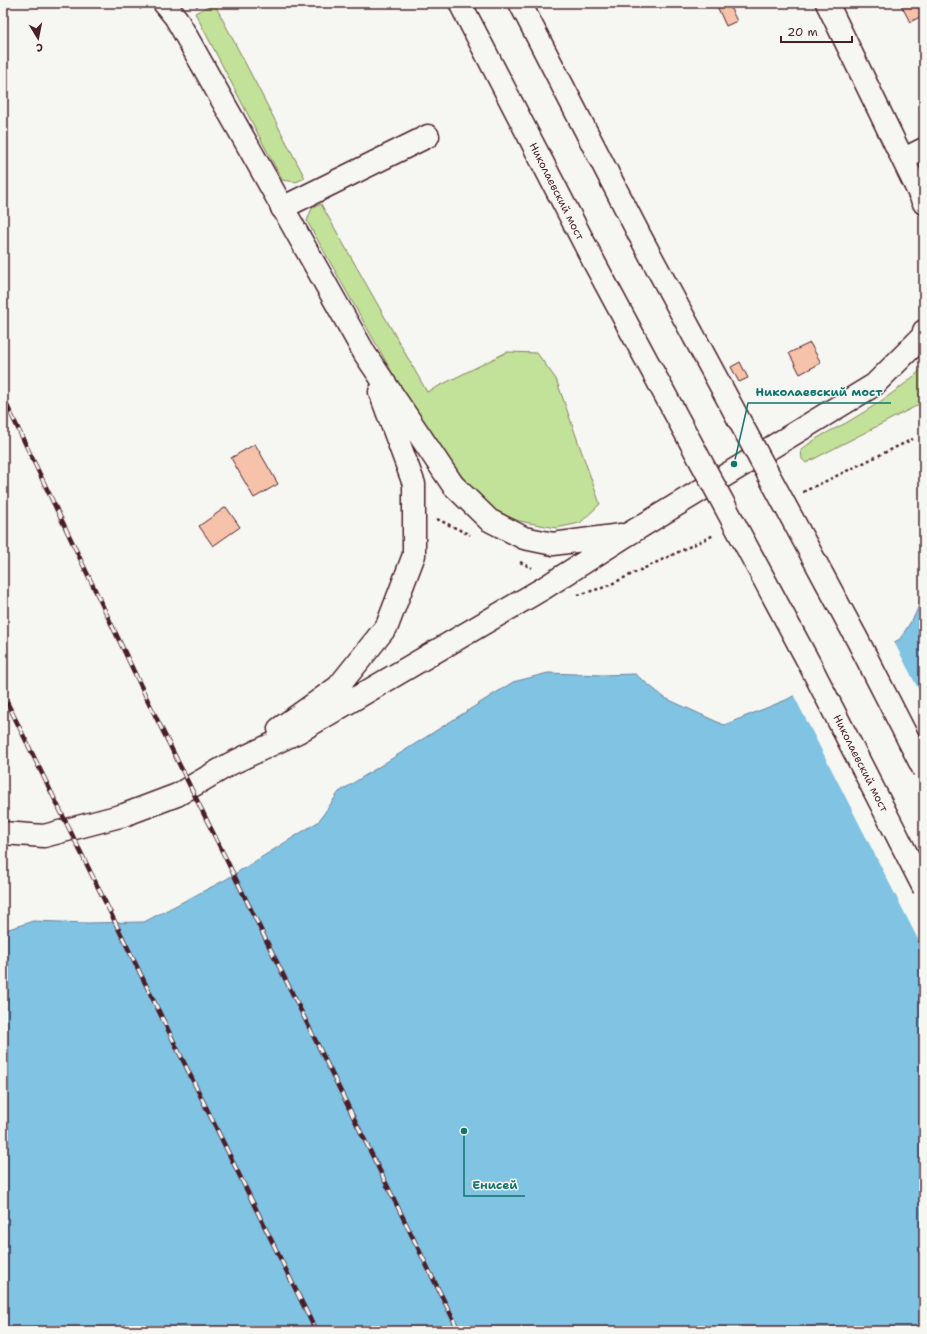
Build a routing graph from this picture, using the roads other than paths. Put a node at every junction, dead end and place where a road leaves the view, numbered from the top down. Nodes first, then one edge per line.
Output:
1 (164, 3) edge
2 (460, 3) edge
3 (520, 3) edge
4 (827, 3) edge
5 (428, 136) dead end
6 (924, 150) edge
7 (904, 159) junction
8 (924, 202) edge
9 (282, 208) junction
10 (924, 331) edge
11 (365, 354) junction
12 (627, 535) junction
13 (230, 764) junction
14 (924, 770) edge
15 (3, 833) edge
16 (924, 888) edge

1 - 9 main road
2 - 16 main road, Николаевский мост, bridge
3 - 14 main road, bridge
4 - 7 main road
5 - 9 main road
6 - 7 main road
7 - 8 main road
9 - 11 main road
10 - 12 main road
11 - 12 main road
11 - 13 main road
12 - 13 main road
13 - 15 main road

